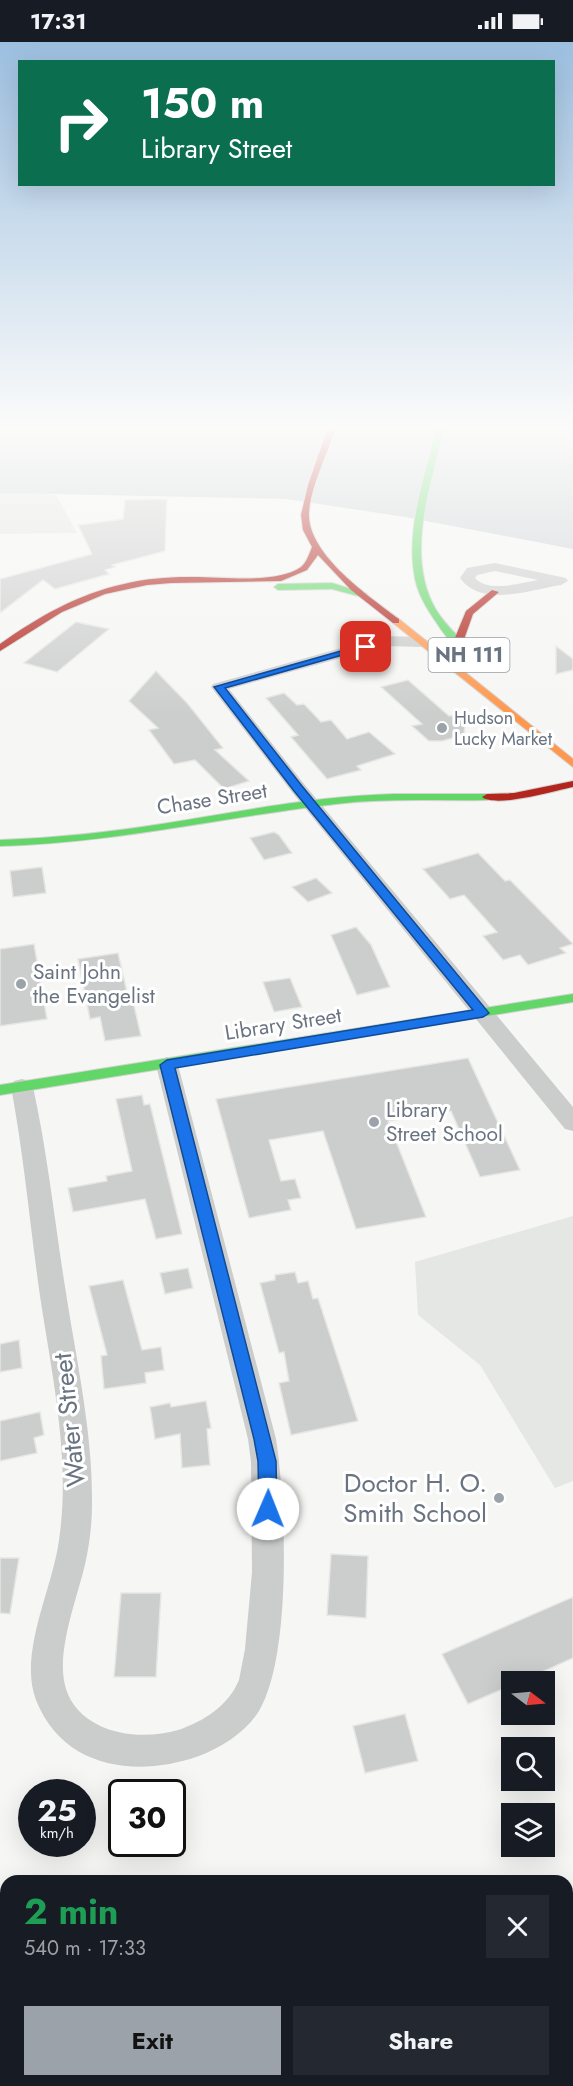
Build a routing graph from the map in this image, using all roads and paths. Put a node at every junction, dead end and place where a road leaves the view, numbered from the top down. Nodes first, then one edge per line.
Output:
1 (307, 525) edge
2 (421, 525) edge
3 (316, 548) junction
4 (203, 579) junction
5 (567, 581) edge
6 (495, 592) junction
7 (362, 594) junction
8 (401, 625) junction
9 (384, 641) junction
10 (422, 642) junction
11 (457, 645) junction
12 (0, 648) edge
13 (484, 668) dead end
14 (573, 764) edge
15 (572, 785) edge
16 (312, 805) junction
17 (0, 843) edge
18 (573, 998) edge
19 (483, 1013) junction
20 (167, 1065) junction
21 (11, 1088) edge
22 (573, 1122) edge

1 - 3 main road, NH 111
2 - 11 main road, NH 111
3 - 4 main road
3 - 7 main road, NH 111
4 - 7 main road
4 - 12 main road
5 - 6 street
5 - 6 street
6 - 11 main road
7 - 8 main road, NH 111
8 - 9 street
8 - 10 main road, NH 111
9 - 10 street
9 - 16 street
10 - 14 main road, NH 111
11 - 13 main road, NH 111
15 - 16 main road, Chase Street
16 - 17 main road, Chase Street
16 - 19 street
18 - 19 main road, Library Street
19 - 20 main road, Library Street
19 - 22 street
20 - 21 main road, Library Street
20 - 21 street, Water Street

